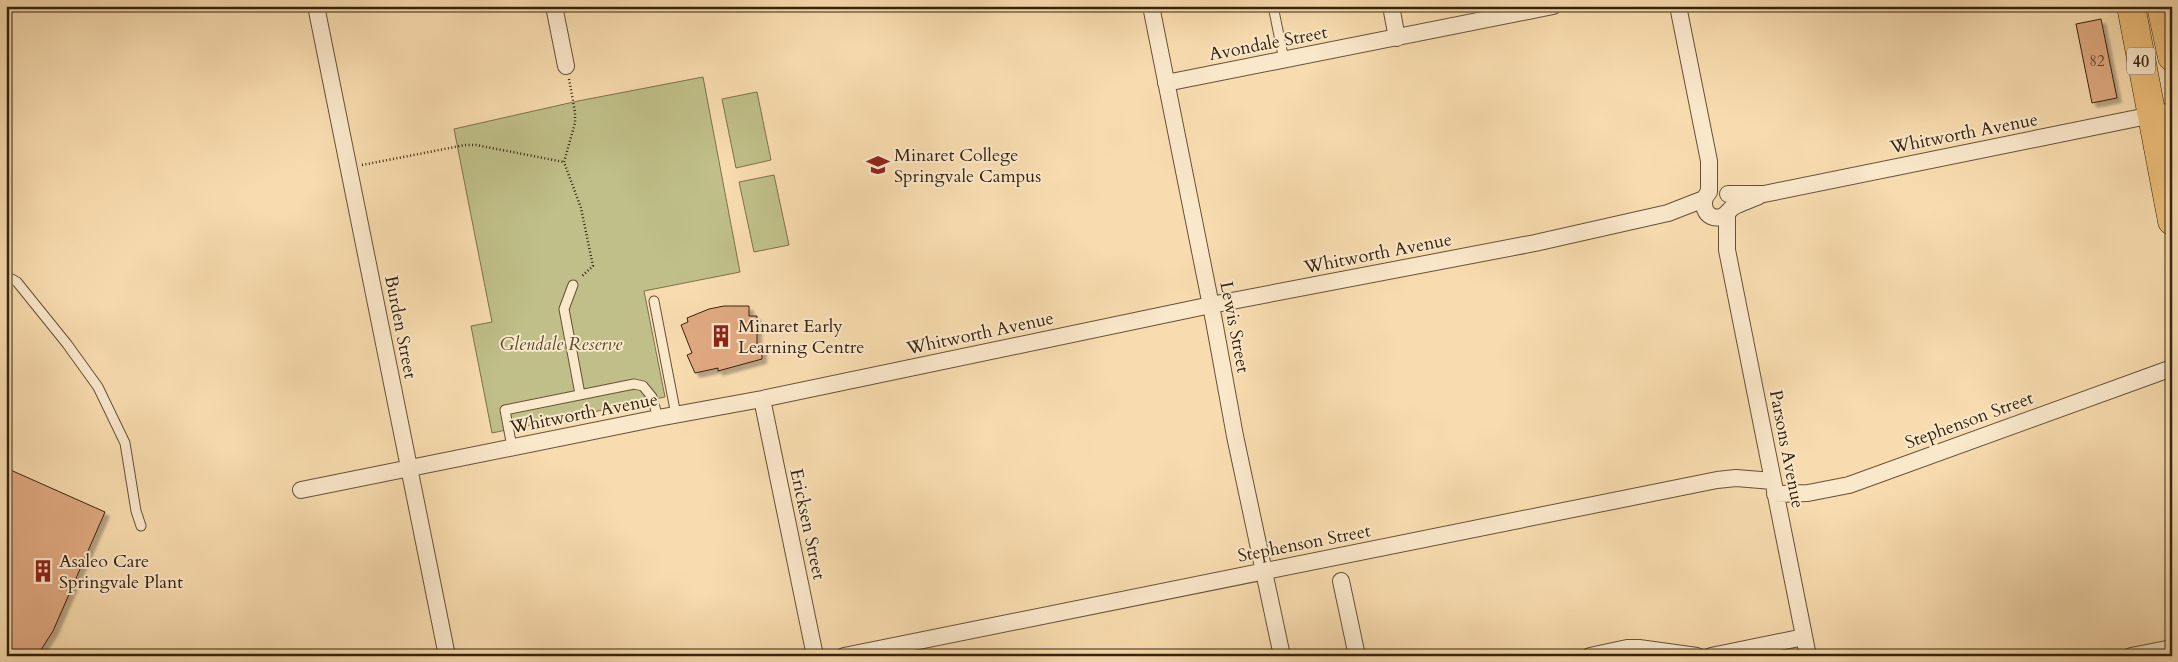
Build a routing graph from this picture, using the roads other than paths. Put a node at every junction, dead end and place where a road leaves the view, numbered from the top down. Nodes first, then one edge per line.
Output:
1 (316, 6) edge
2 (554, 6) edge
3 (1151, 6) edge
4 (1273, 6) edge
5 (1391, 6) edge
6 (1553, 6) edge
7 (1678, 6) edge
8 (2131, 6) edge
9 (2161, 6) edge
10 (1397, 38) junction
11 (2172, 57) edge
12 (1284, 60) junction
13 (566, 66) road end
14 (1166, 83) junction
15 (2161, 114) edge
16 (1718, 203) junction
17 (2172, 220) edge
18 (6, 276) edge
19 (573, 285) road end
20 (654, 301) dead end
21 (1211, 305) junction
22 (2172, 368) edge
23 (580, 394) junction
24 (762, 399) junction
25 (676, 415) junction
26 (658, 418) junction
27 (512, 447) junction
28 (408, 468) junction
29 (1774, 487) junction
30 (301, 490) dead end
31 (141, 526) dead end
32 (1264, 571) junction
33 (1341, 581) dead end
34 (1804, 637) junction
35 (2172, 648) edge
36 (446, 656) edge
37 (815, 656) edge
38 (844, 656) edge
39 (1282, 656) edge
40 (1356, 656) edge
41 (1590, 656) edge
42 (1697, 656) edge
43 (1711, 656) edge
44 (1808, 656) edge
45 (2131, 656) edge

1 - 28 street, Burden Street
2 - 13 street
3 - 14 street, Lewis Street
4 - 12 lane
5 - 10 street
6 - 10 street, Avondale Street
7 - 16 street, Parsons Avenue
8 - 15 highway, 40
9 - 11 highway, 40
10 - 12 street, Avondale Street
12 - 14 street, Avondale Street
14 - 21 street, Lewis Street
15 - 16 street, Whitworth Avenue
15 - 17 highway, 40
16 - 21 street, Whitworth Avenue
16 - 29 street, Parsons Avenue
18 - 31 lane
19 - 23 lane
20 - 25 lane
21 - 24 street, Whitworth Avenue
21 - 32 street, Lewis Street
22 - 29 street, Stephenson Street
23 - 26 lane
23 - 27 lane
24 - 25 street, Whitworth Avenue
24 - 37 street, Ericksen Street
25 - 26 street, Whitworth Avenue
26 - 27 street, Whitworth Avenue
27 - 28 street, Whitworth Avenue
28 - 30 street, Whitworth Avenue
28 - 36 street, Burden Street
29 - 32 street, Stephenson Street
29 - 34 street, Parsons Avenue
32 - 38 street, Stephenson Street
32 - 39 street, Lewis Street
33 - 40 street
34 - 43 street
34 - 44 street, Parsons Avenue
35 - 45 street
41 - 42 street

